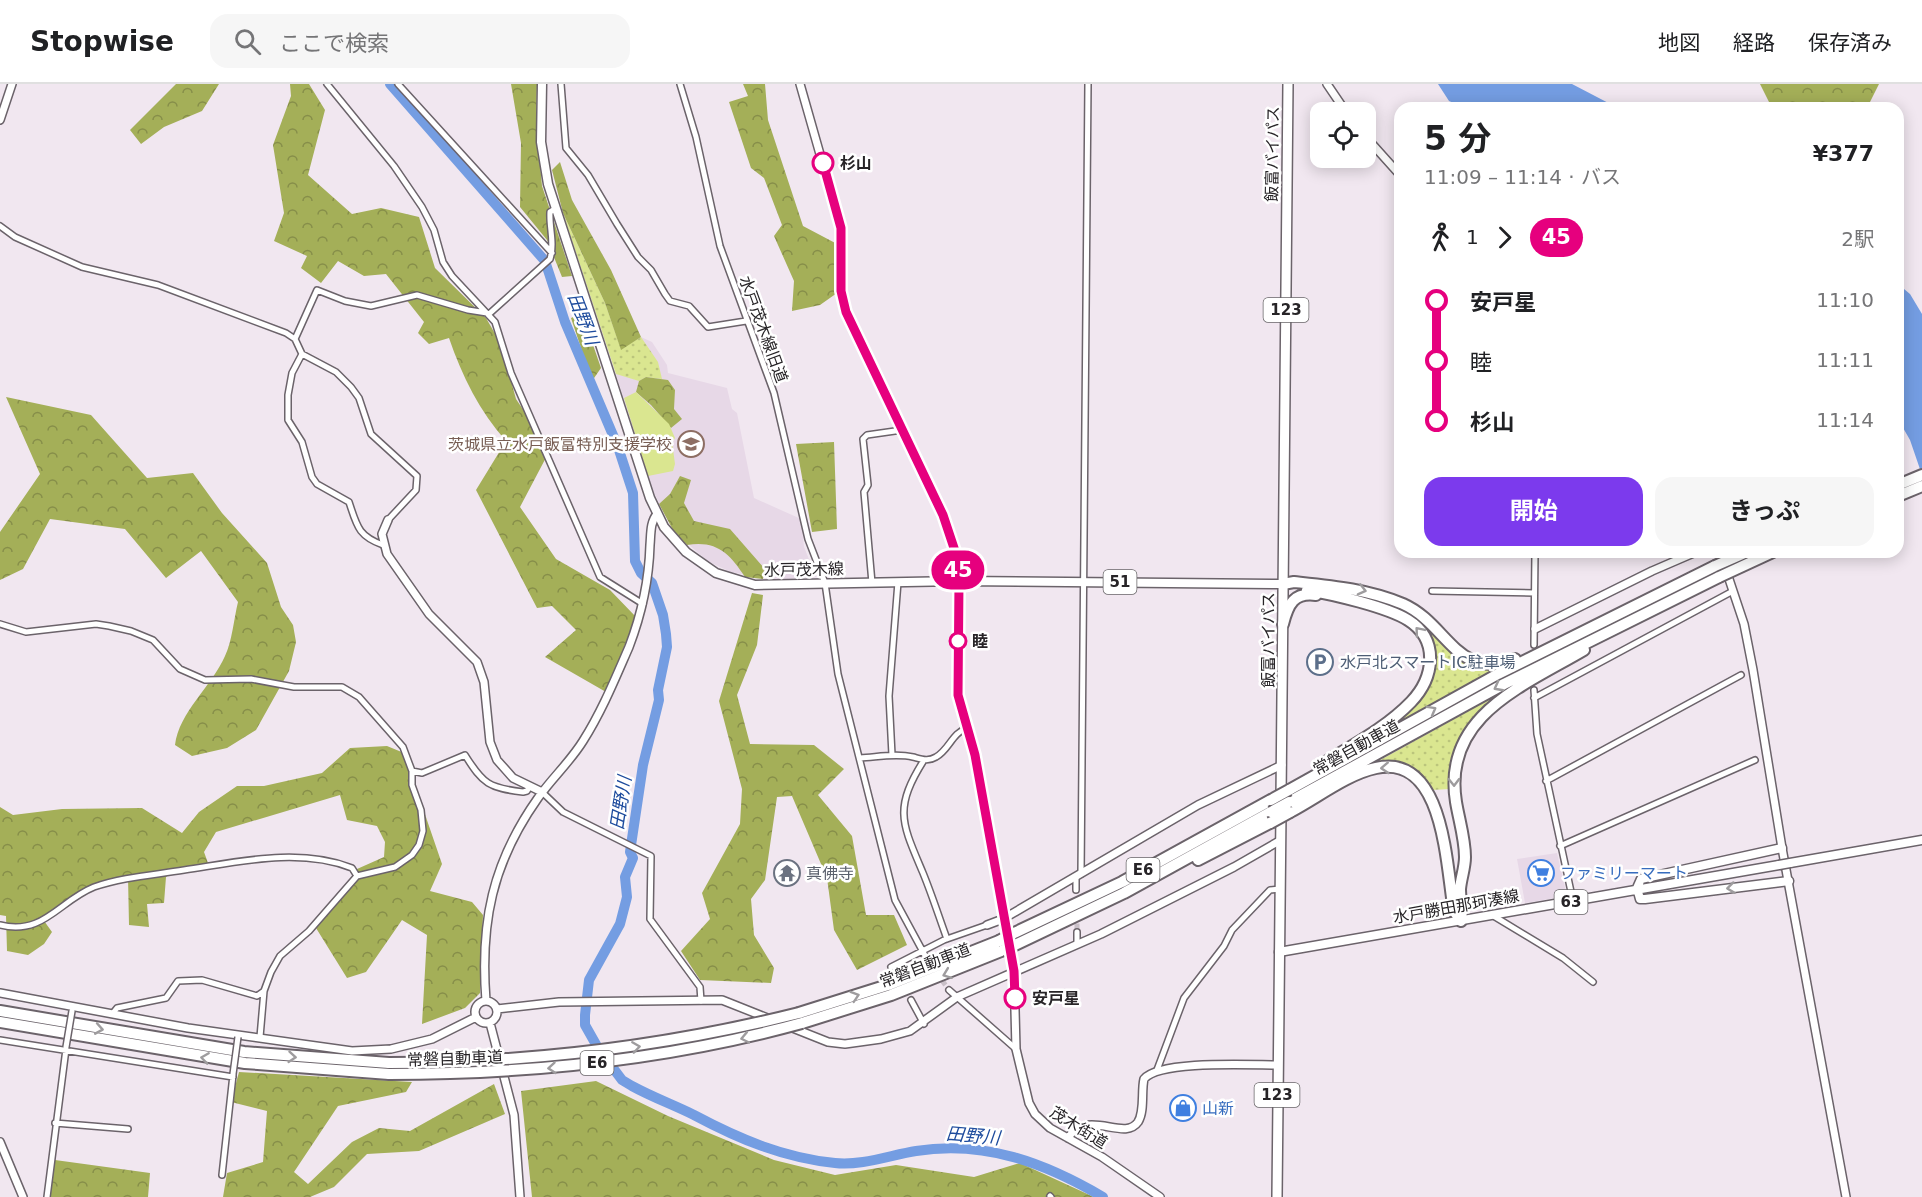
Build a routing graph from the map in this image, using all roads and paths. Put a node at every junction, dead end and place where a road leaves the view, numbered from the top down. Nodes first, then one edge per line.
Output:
1 (12, 84) edge
2 (327, 84) edge
3 (398, 84) edge
4 (542, 84) edge
5 (561, 84) edge
6 (680, 84) edge
7 (800, 84) edge
8 (1088, 84) edge
9 (1288, 84) edge
10 (1327, 84) edge
11 (1339, 102) edge
12 (0, 120) edge
13 (1376, 148) edge
14 (1394, 168) edge
15 (555, 209) junction
16 (0, 226) edge
17 (551, 256) junction
18 (489, 314) junction
19 (746, 321) junction
20 (295, 339) junction
21 (302, 354) junction
22 (902, 430) junction
23 (1922, 475) edge
24 (1904, 482) edge
25 (1922, 486) edge
26 (1904, 494) edge
27 (657, 514) junction
28 (388, 520) joint
29 (383, 545) junction
30 (1535, 558) edge
31 (1683, 558) edge
32 (1722, 558) edge
33 (1738, 558) edge
34 (1756, 558) edge
35 (1717, 572) junction
36 (1692, 578) junction
37 (1083, 581) junction
38 (898, 582) junction
39 (959, 582) junction
40 (825, 583) junction
41 (872, 583) junction
42 (1283, 584) junction
43 (1703, 585) junction
44 (1432, 591) dead end
45 (1732, 591) junction
46 (1534, 593) junction
47 (1329, 595) junction
48 (643, 604) junction
49 (0, 624) edge
50 (1283, 624) junction
51 (1535, 628) junction
52 (1534, 645) dead end
53 (1742, 675) dead end
54 (1534, 690) dead end
55 (1534, 698) junction
56 (967, 728) junction
57 (892, 755) junction
58 (861, 758) junction
59 (924, 760) junction
60 (1755, 760) dead end
61 (1282, 765) junction
62 (412, 771) junction
63 (1546, 781) junction
64 (530, 786) junction
65 (1289, 786) junction
66 (542, 792) junction
67 (1271, 807) junction
68 (1290, 807) junction
69 (1281, 840) junction
70 (1922, 840) edge
71 (1560, 846) junction
72 (1782, 848) junction
73 (1078, 875) junction
74 (357, 876) junction
75 (1789, 880) junction
76 (1280, 889) junction
77 (1076, 890) dead end
78 (1637, 890) junction
79 (1573, 901) junction
80 (1492, 915) junction
81 (1003, 919) junction
82 (1461, 921) junction
83 (0, 925) edge
84 (987, 925) joint
85 (1077, 932) tunnel mouth
86 (1015, 937) junction
87 (947, 939) junction
88 (1077, 944) junction
89 (920, 951) junction
90 (1279, 952) junction
91 (928, 962) dead end
92 (891, 967) dead end
93 (1014, 971) junction
94 (1593, 982) dead end
95 (949, 990) tunnel mouth
96 (264, 991) junction
97 (0, 993) edge
98 (957, 997) junction
99 (486, 1000) junction
100 (911, 1000) dead end
101 (701, 1001) junction
102 (73, 1008) junction
103 (497, 1009) junction
104 (0, 1011) edge
105 (113, 1013) junction
106 (476, 1017) junction
107 (0, 1022) edge
108 (490, 1023) junction
109 (924, 1024) junction
110 (239, 1035) junction
111 (260, 1036) junction
112 (0, 1040) edge
113 (66, 1049) junction
114 (1016, 1049) junction
115 (1277, 1065) junction
116 (389, 1069) junction
117 (1157, 1070) junction
118 (233, 1076) junction
119 (55, 1123) junction
120 (128, 1129) dead end
121 (1068, 1138) junction
122 (0, 1142) edge
123 (222, 1175) dead end
124 (23, 1197) edge
125 (47, 1197) edge
126 (520, 1197) edge
127 (1160, 1197) edge
128 (1277, 1197) edge
129 (1846, 1197) edge

1 - 12 street
2 - 18 street
3 - 17 street
4 - 15 main road, 水戸茂木線 / 51
5 - 19 street
6 - 19 street, 水戸茂木線旧道
7 - 22 street, 茂木街道
8 - 37 street
9 - 42 highway, 飯富バイパス / 123
10 - 11 street
13 - 14 street
15 - 17 street
15 - 27 main road, 水戸茂木線 / 51
16 - 20 street
17 - 18 street
18 - 20 street
18 - 48 street
19 - 40 street, 水戸茂木線旧道
20 - 21 street
21 - 28 street
21 - 29 street
22 - 39 street, 茂木街道
22 - 41 street
23 - 24 highway
25 - 26 highway
27 - 40 main road, 水戸茂木線 / 51
27 - 48 street
28 - 29 street
29 - 64 street
30 - 46 street
31 - 51 street
32 - 45 street
33 - 35 highway, 常磐自動車道, bridge
34 - 35 highway, 常磐自動車道, bridge
35 - 36 highway, 常磐自動車道
35 - 43 highway, 常磐自動車道
42 -> 36 highway
65 -> 36 highway, 常磐自動車道
37 - 39 main road, 水戸茂木線 / 51
37 - 42 main road, 水戸茂木線 / 51
37 - 73 street
38 - 39 main road, 水戸茂木線 / 51
38 - 41 main road, 水戸茂木線 / 51
38 - 57 street
39 - 56 street, 茂木街道
40 - 41 main road, 水戸茂木線 / 51
40 - 58 street, 水戸茂木線旧道
42 - 47 highway
42 - 50 highway, 飯富バイパス / 123
43 -> 68 highway, 常磐自動車道
43 -> 82 highway
44 - 46 street
45 - 55 street
45 - 72 street
46 - 51 street
47 - 50 highway
65 -> 47 highway
48 - 66 street
49 - 62 street
50 - 61 highway, 飯富バイパス / 123
51 - 52 street
53 - 63 street
54 - 55 street
55 - 63 street
56 - 59 street
56 - 81 street, 茂木街道
57 - 58 street
57 - 59 street
58 - 89 street, 水戸茂木線旧道
59 - 87 street
60 - 71 street
61 - 69 highway, 飯富バイパス / 123
61 - 73 street
62 - 64 street
62 - 74 street
63 - 71 street
64 - 66 street
65 - 67 highway
66 - 99 street
66 - 101 street
67 - 68 highway, bridge
67 - 86 highway
67 - 86 highway, 常磐自動車道 / E6
82 -> 68 highway
69 - 76 highway, 飯富バイパス / 123
69 - 88 street
70 - 78 main road, 水戸勝田那珂湊線 / 63, bridge
71 - 79 street
72 - 75 street
72 - 78 main road
73 - 77 street
73 - 81 street
74 - 83 street
74 - 96 street
75 -> 78 main road
75 - 129 street
76 - 90 highway, 飯富バイパス / 123
76 - 117 street
78 - 79 main road, 水戸勝田那珂湊線 / 63
79 - 80 main road, 水戸勝田那珂湊線 / 63
80 - 82 main road, 水戸勝田那珂湊線 / 63
80 - 94 street
81 - 84 street
81 - 93 street, 茂木街道
82 - 90 main road, 水戸勝田那珂湊線 / 63
84 - 87 street
85 - 88 street
86 - 116 highway, 常磐自動車道 / E6, bridge
87 - 89 street
88 - 93 street
89 - 91 street, 水戸茂木線旧道
89 - 92 street
90 - 115 highway, 飯富バイパス / 123
93 - 98 street
93 - 114 street, 茂木街道
95 - 98 street
96 - 105 street
96 - 111 street
97 - 102 street
98 - 109 street
98 - 114 street
99 - 103 street
99 - 106 street
100 - 109 street
101 - 103 street
101 - 109 street
102 - 105 street
102 - 113 street, bridge
103 - 108 street
104 -> 116 highway, 常磐自動車道 / E6
105 - 110 street
106 - 108 street
106 - 111 street
116 -> 107 highway, 常磐自動車道 / E6
108 - 126 street
110 - 111 street
110 - 118 street, bridge
112 - 113 street
113 - 118 street
113 - 119 street
114 - 121 street, 茂木街道
115 - 117 street
115 - 128 highway, 飯富バイパス / 123
117 - 121 street
118 - 123 street
119 - 120 street
119 - 125 street
121 - 127 street, 茂木街道
122 - 124 street

